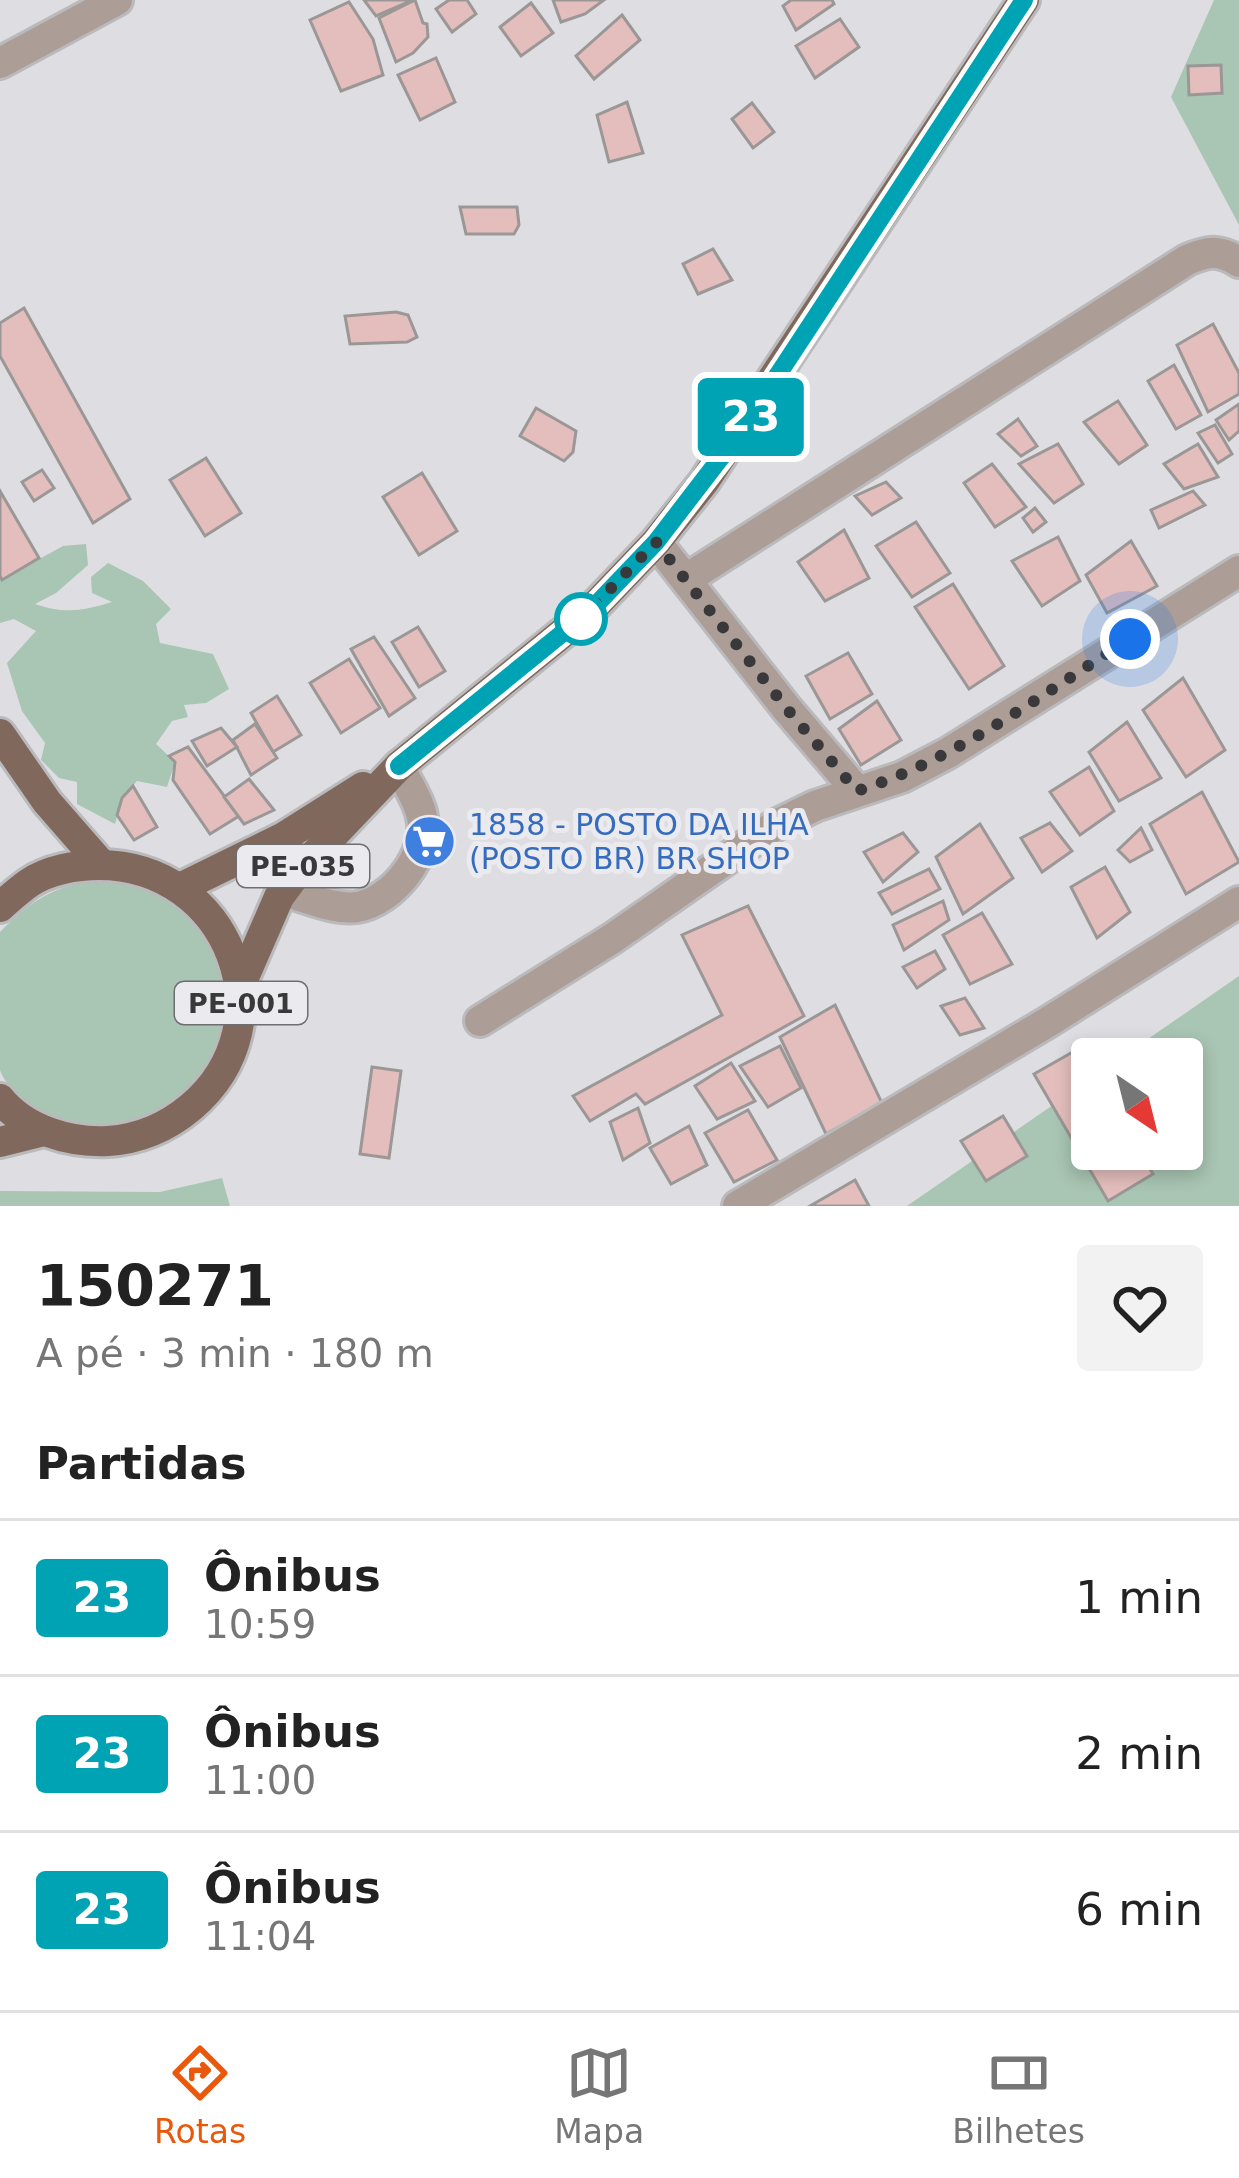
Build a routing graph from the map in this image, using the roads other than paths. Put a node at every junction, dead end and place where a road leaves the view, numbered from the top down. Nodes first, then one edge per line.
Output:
1 (117, 0) edge
2 (1024, 0) edge
3 (0, 63) edge
4 (1239, 262) edge
5 (656, 542) junction
6 (1239, 571) edge
7 (688, 578) junction
8 (0, 734) edge
9 (399, 766) junction
10 (857, 791) junction
11 (102, 865) junction
12 (180, 888) junction
13 (284, 891) junction
14 (1239, 902) edge
15 (0, 907) edge
16 (239, 989) junction
17 (480, 1021) dead end
18 (0, 1099) edge
19 (44, 1131) junction
20 (0, 1142) edge
21 (738, 1206) edge

1 - 3 street
2 - 5 main road, PE-035
4 - 7 street
5 - 7 street
5 - 9 main road, PE-035
6 - 10 street
7 - 10 street
8 - 11 main road
9 - 12 main road, PE-035 / PE-035
9 - 13 main road, PE-035 / PE-035
9 - 13 street
10 - 17 street
11 - 12 main road, PE-001
11 - 15 main road, PE-001
12 - 16 main road, PE-001
13 - 16 main road, PE-035 / PE-035
14 - 21 street
16 - 19 main road, PE-001
18 - 19 main road, PE-001
19 - 20 main road, PE-001

